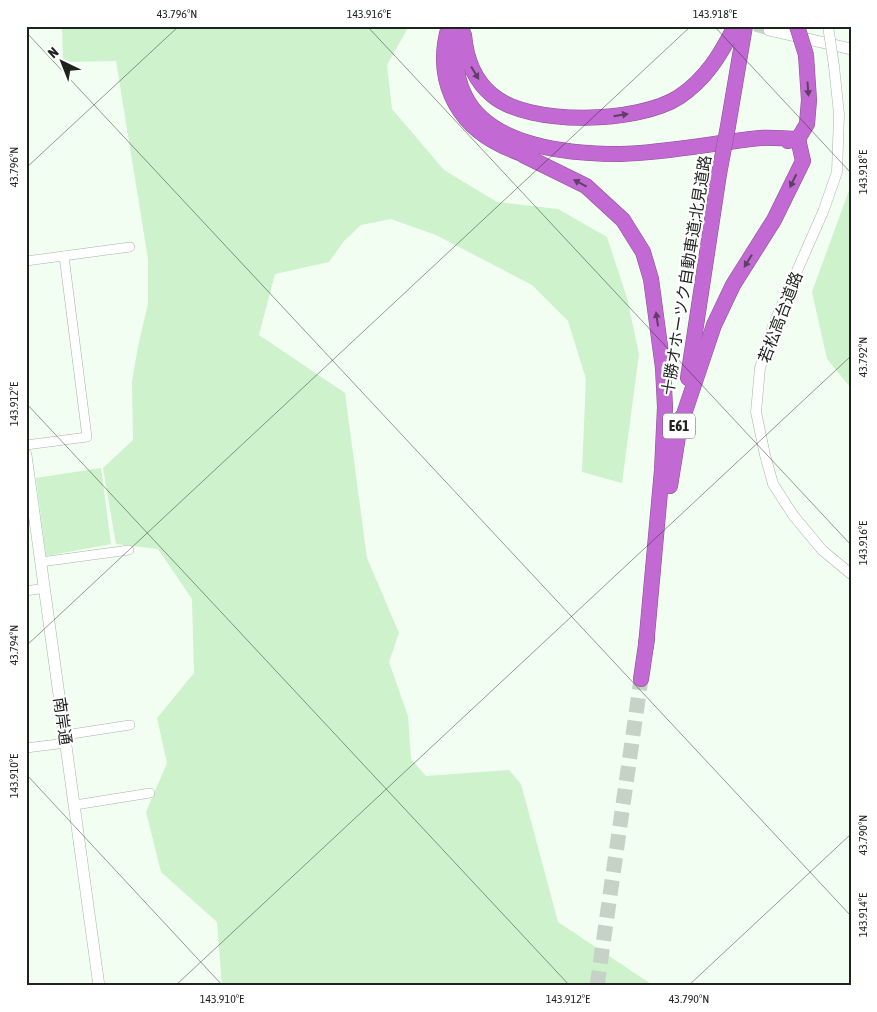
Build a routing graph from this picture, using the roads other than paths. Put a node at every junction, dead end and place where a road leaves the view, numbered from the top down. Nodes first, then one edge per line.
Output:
1 (449, 26) edge
2 (463, 26) edge
3 (735, 26) edge
4 (745, 26) edge
5 (797, 26) edge
6 (828, 26) edge
7 (769, 30) dead end
8 (851, 49) edge
9 (798, 139) junction
10 (523, 155) junction
11 (130, 247) dead end
12 (64, 256) junction
13 (26, 261) edge
14 (680, 426) junction
15 (26, 445) edge
16 (26, 455) edge
17 (130, 550) dead end
18 (41, 562) junction
19 (851, 574) edge
20 (45, 588) junction
21 (26, 591) edge
22 (646, 646) junction
23 (641, 679) tunnel mouth
24 (130, 726) dead end
25 (65, 739) junction
26 (26, 748) edge
27 (150, 793) dead end
28 (75, 805) junction
29 (99, 986) edge

1 - 10 highway
2 -> 3 highway
2 - 9 highway
4 - 14 highway, 十勝オホーツク自動車道;北見道路 / E61, bridge
5 -> 9 highway, bridge
6 - 19 street, 若松高台道路, bridge
7 - 8 main road
9 - 10 highway
9 -> 14 highway
22 -> 10 highway
11 - 12 street
12 - 13 street
12 - 15 street
14 - 22 highway, 十勝オホーツク自動車道;北見道路 / E61
16 - 18 main road, 南岸通
17 - 18 street
18 - 20 main road, 南岸通
20 - 21 street
20 - 25 main road, 南岸通
22 - 23 highway, 十勝オホーツク自動車道;北見道路 / E61
24 - 25 street
25 - 26 street
25 - 28 main road, 南岸通
27 - 28 street
28 - 29 main road, 南岸通

